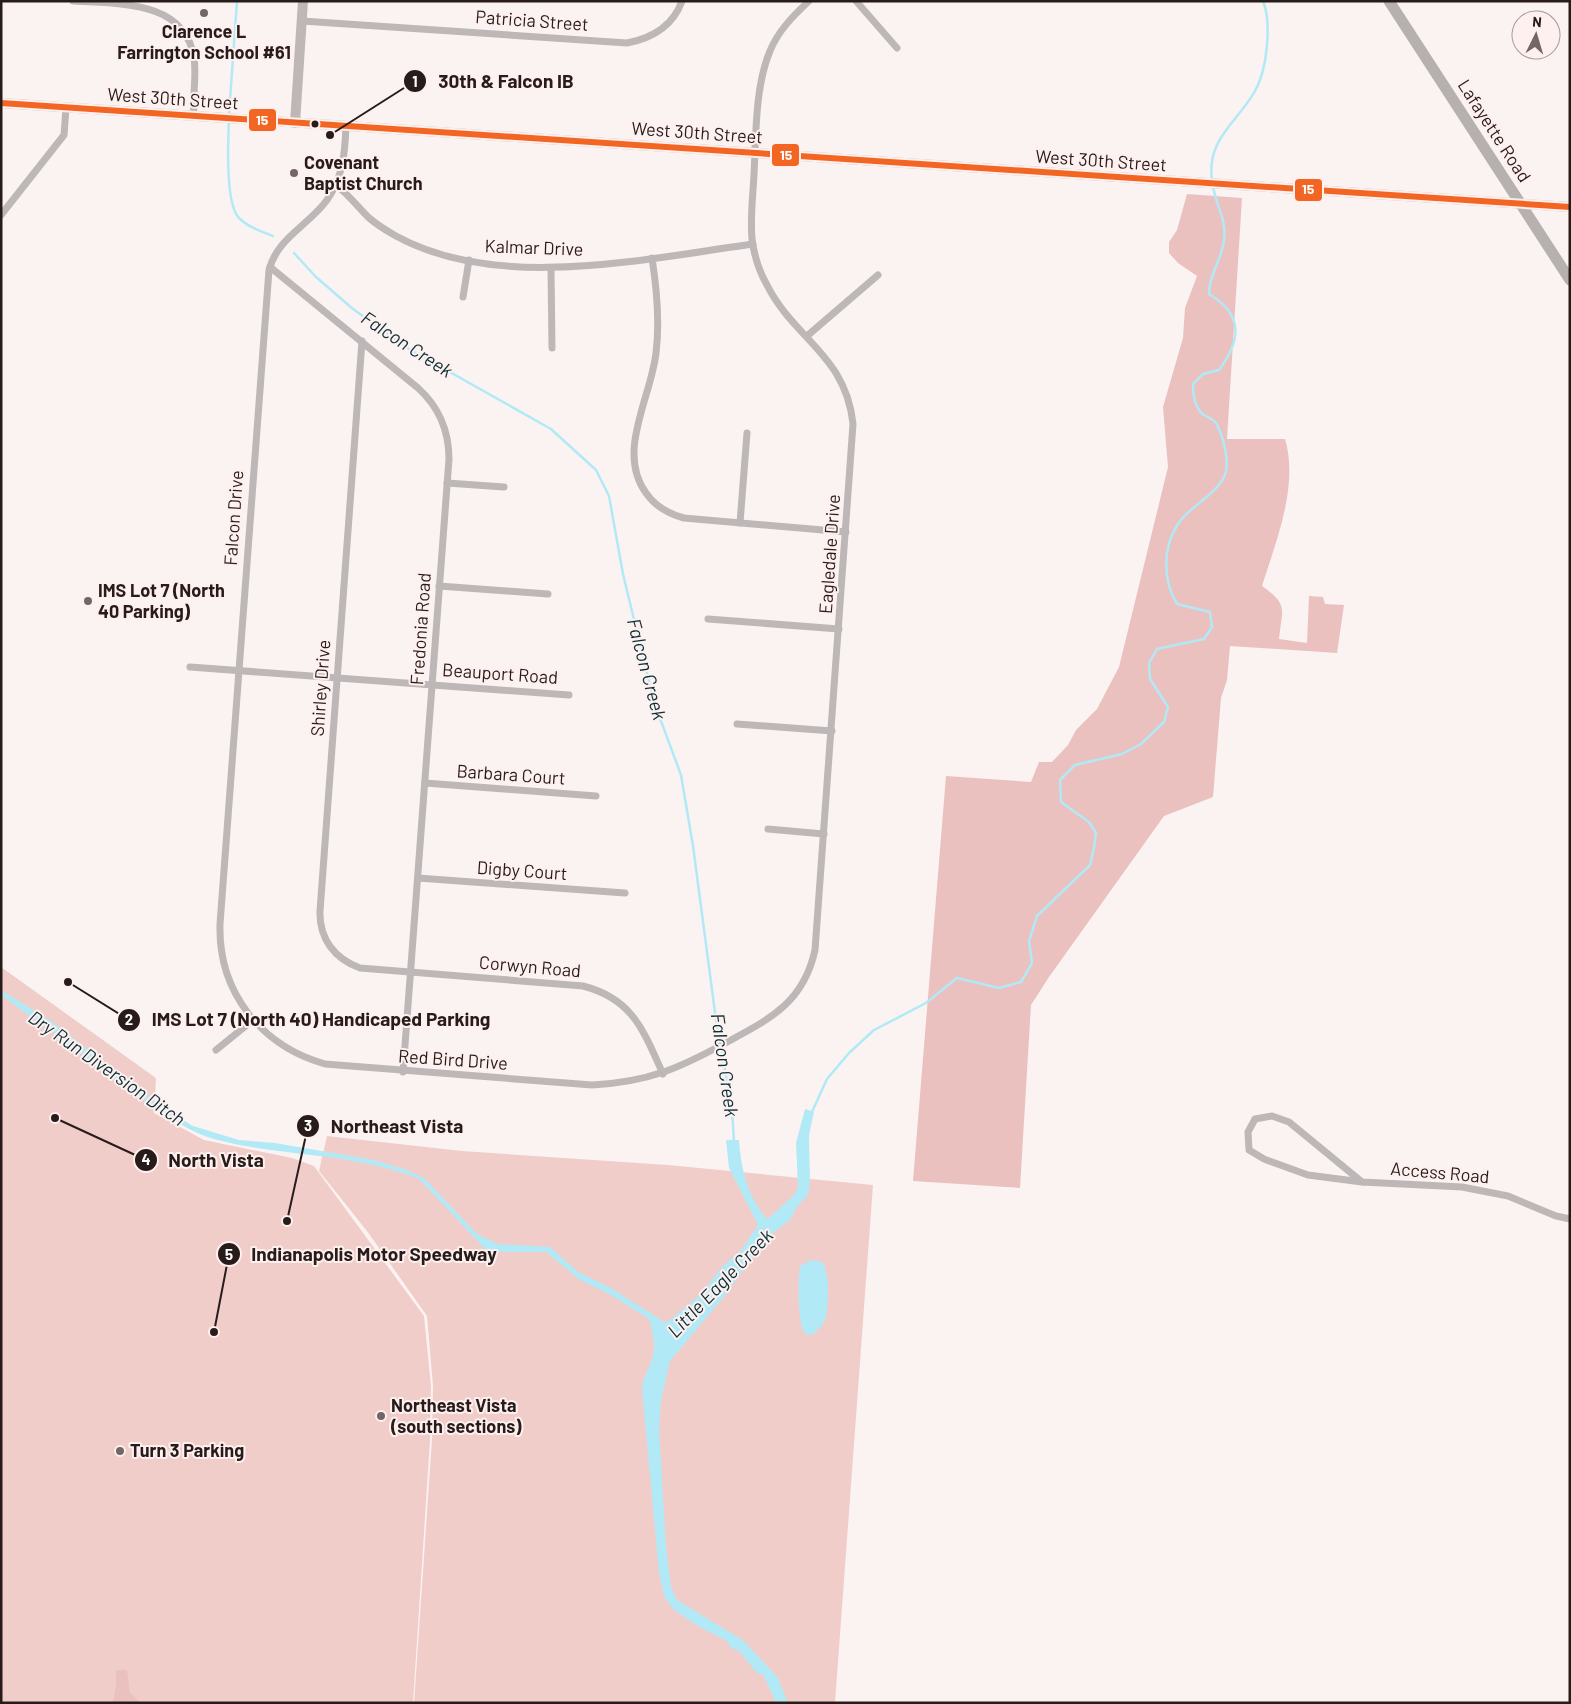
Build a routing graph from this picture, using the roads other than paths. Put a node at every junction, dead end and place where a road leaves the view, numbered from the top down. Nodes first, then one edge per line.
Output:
1 (73, 1) edge
2 (303, 1) edge
3 (682, 1) edge
4 (809, 1) edge
5 (856, 1) edge
6 (1389, 1) edge
7 (302, 21) junction
8 (897, 48) dead end
9 (1, 104) edge
10 (66, 108) junction
11 (194, 116) junction
12 (295, 123) junction
13 (346, 126) junction
14 (755, 153) junction
15 (336, 185) junction
16 (1520, 203) junction
17 (1570, 207) edge
18 (1, 215) edge
19 (753, 244) junction
20 (652, 258) junction
21 (469, 260) junction
22 (270, 266) junction
23 (551, 268) junction
24 (878, 275) dead end
25 (1570, 280) edge
26 (463, 297) dead end
27 (807, 336) junction
28 (362, 341) junction
29 (552, 348) dead end
30 (747, 433) dead end
31 (447, 483) junction
32 (504, 487) dead end
33 (740, 523) junction
34 (846, 532) junction
35 (439, 586) junction
36 (548, 594) dead end
37 (708, 619) dead end
38 (839, 629) junction
39 (190, 667) dead end
40 (239, 670) junction
41 (337, 678) junction
42 (432, 684) junction
43 (569, 695) dead end
44 (737, 724) dead end
45 (832, 731) junction
46 (425, 783) junction
47 (596, 796) dead end
48 (768, 829) dead end
49 (824, 834) junction
50 (418, 878) junction
51 (625, 893) dead end
52 (410, 972) junction
53 (253, 1020) junction
54 (216, 1050) dead end
55 (403, 1072) junction
56 (663, 1074) junction
57 (1362, 1182) junction
58 (1570, 1218) edge

1 - 11 street
2 - 7 main road
3 - 7 street, Patricia Street
4 - 14 street, Eagledale Drive
5 - 8 street
6 - 16 main road, Lafayette Road
7 - 12 main road
9 - 10 main road, West 30th Street
10 - 11 main road, West 30th Street
10 - 18 street
11 - 12 main road, West 30th Street
12 - 13 main road, West 30th Street
13 - 14 main road, West 30th Street
13 - 15 street, Falcon Drive
14 - 16 main road, West 30th Street
14 - 19 street, Eagledale Drive
15 - 21 street, Kalmar Drive
15 - 22 street, Falcon Drive
16 - 17 main road, West 30th Street
16 - 25 main road, Lafayette Road
19 - 20 street, Kalmar Drive
19 - 27 street, Eagledale Drive
20 - 23 street, Kalmar Drive
20 - 33 street
21 - 23 street, Kalmar Drive
21 - 26 street
22 - 28 street, Fredonia Road
22 - 40 street, Falcon Drive
23 - 29 street
24 - 27 street
27 - 34 street, Eagledale Drive
28 - 31 street, Fredonia Road
28 - 41 street, Shirley Drive
30 - 33 street
31 - 32 street
31 - 35 street, Fredonia Road
33 - 34 street
34 - 38 street, Eagledale Drive
35 - 36 street
35 - 42 street, Fredonia Road
37 - 38 street
38 - 45 street, Eagledale Drive
39 - 40 street, Beauport Road
40 - 41 street, Beauport Road
40 - 53 street, Falcon Drive
41 - 42 street, Beauport Road
41 - 52 street, Shirley Drive
42 - 43 street, Beauport Road
42 - 46 street, Fredonia Road
44 - 45 street
45 - 49 street, Eagledale Drive
46 - 47 street, Barbara Court
46 - 50 street, Fredonia Road
48 - 49 street
49 - 56 street, Eagledale Drive
50 - 51 street, Digby Court
50 - 52 street, Fredonia Road
52 - 55 street, Fredonia Road
52 - 56 street, Corwyn Road
53 - 54 street
53 - 55 street, Red Bird Drive
55 - 56 street, Red Bird Drive
57 - 57 street, Access Road
57 - 58 street, Access Road

